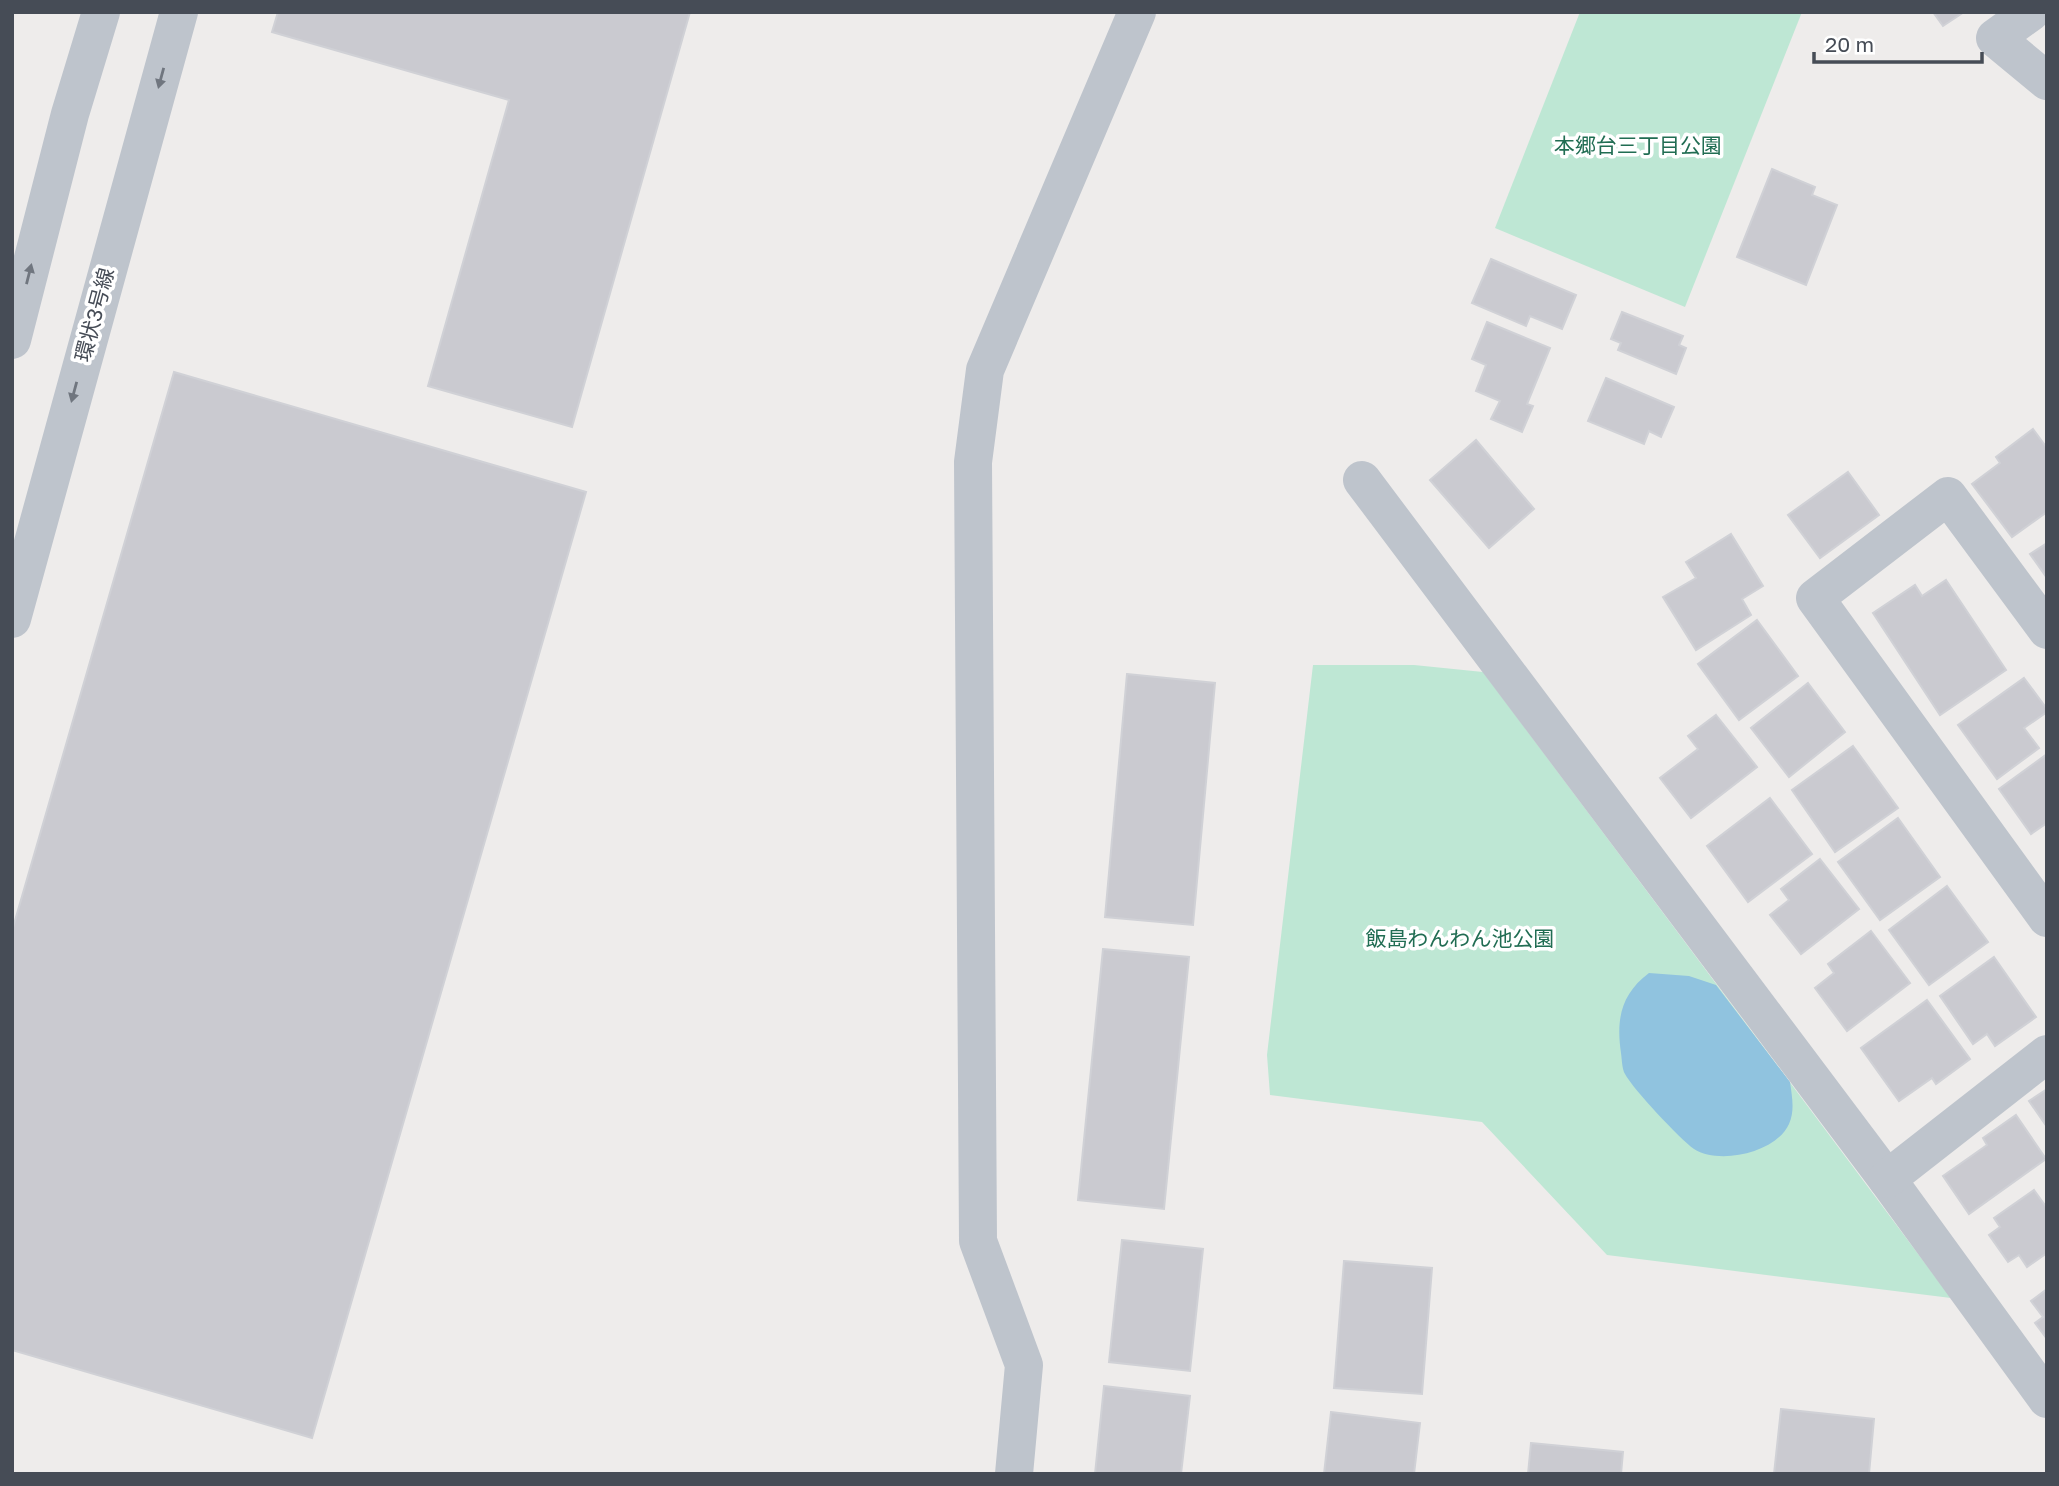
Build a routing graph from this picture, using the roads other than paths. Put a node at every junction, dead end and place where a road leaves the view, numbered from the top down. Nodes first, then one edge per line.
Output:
1 (101, 12) edge
2 (179, 12) edge
3 (1137, 12) edge
4 (2031, 12) edge
5 (2047, 81) edge
6 (12, 340) edge
7 (1362, 480) dead end
8 (12, 619) edge
9 (2047, 630) edge
10 (2034, 875) edge
11 (2047, 918) edge
12 (2047, 1054) edge
13 (1887, 1179) junction
14 (2047, 1399) edge
15 (1014, 1474) edge

6 -> 1 street
2 -> 8 street, 環状3号線
3 - 15 street
4 - 5 street
7 - 13 street
9 - 10 street
10 - 11 street
12 - 13 street
13 - 14 street

